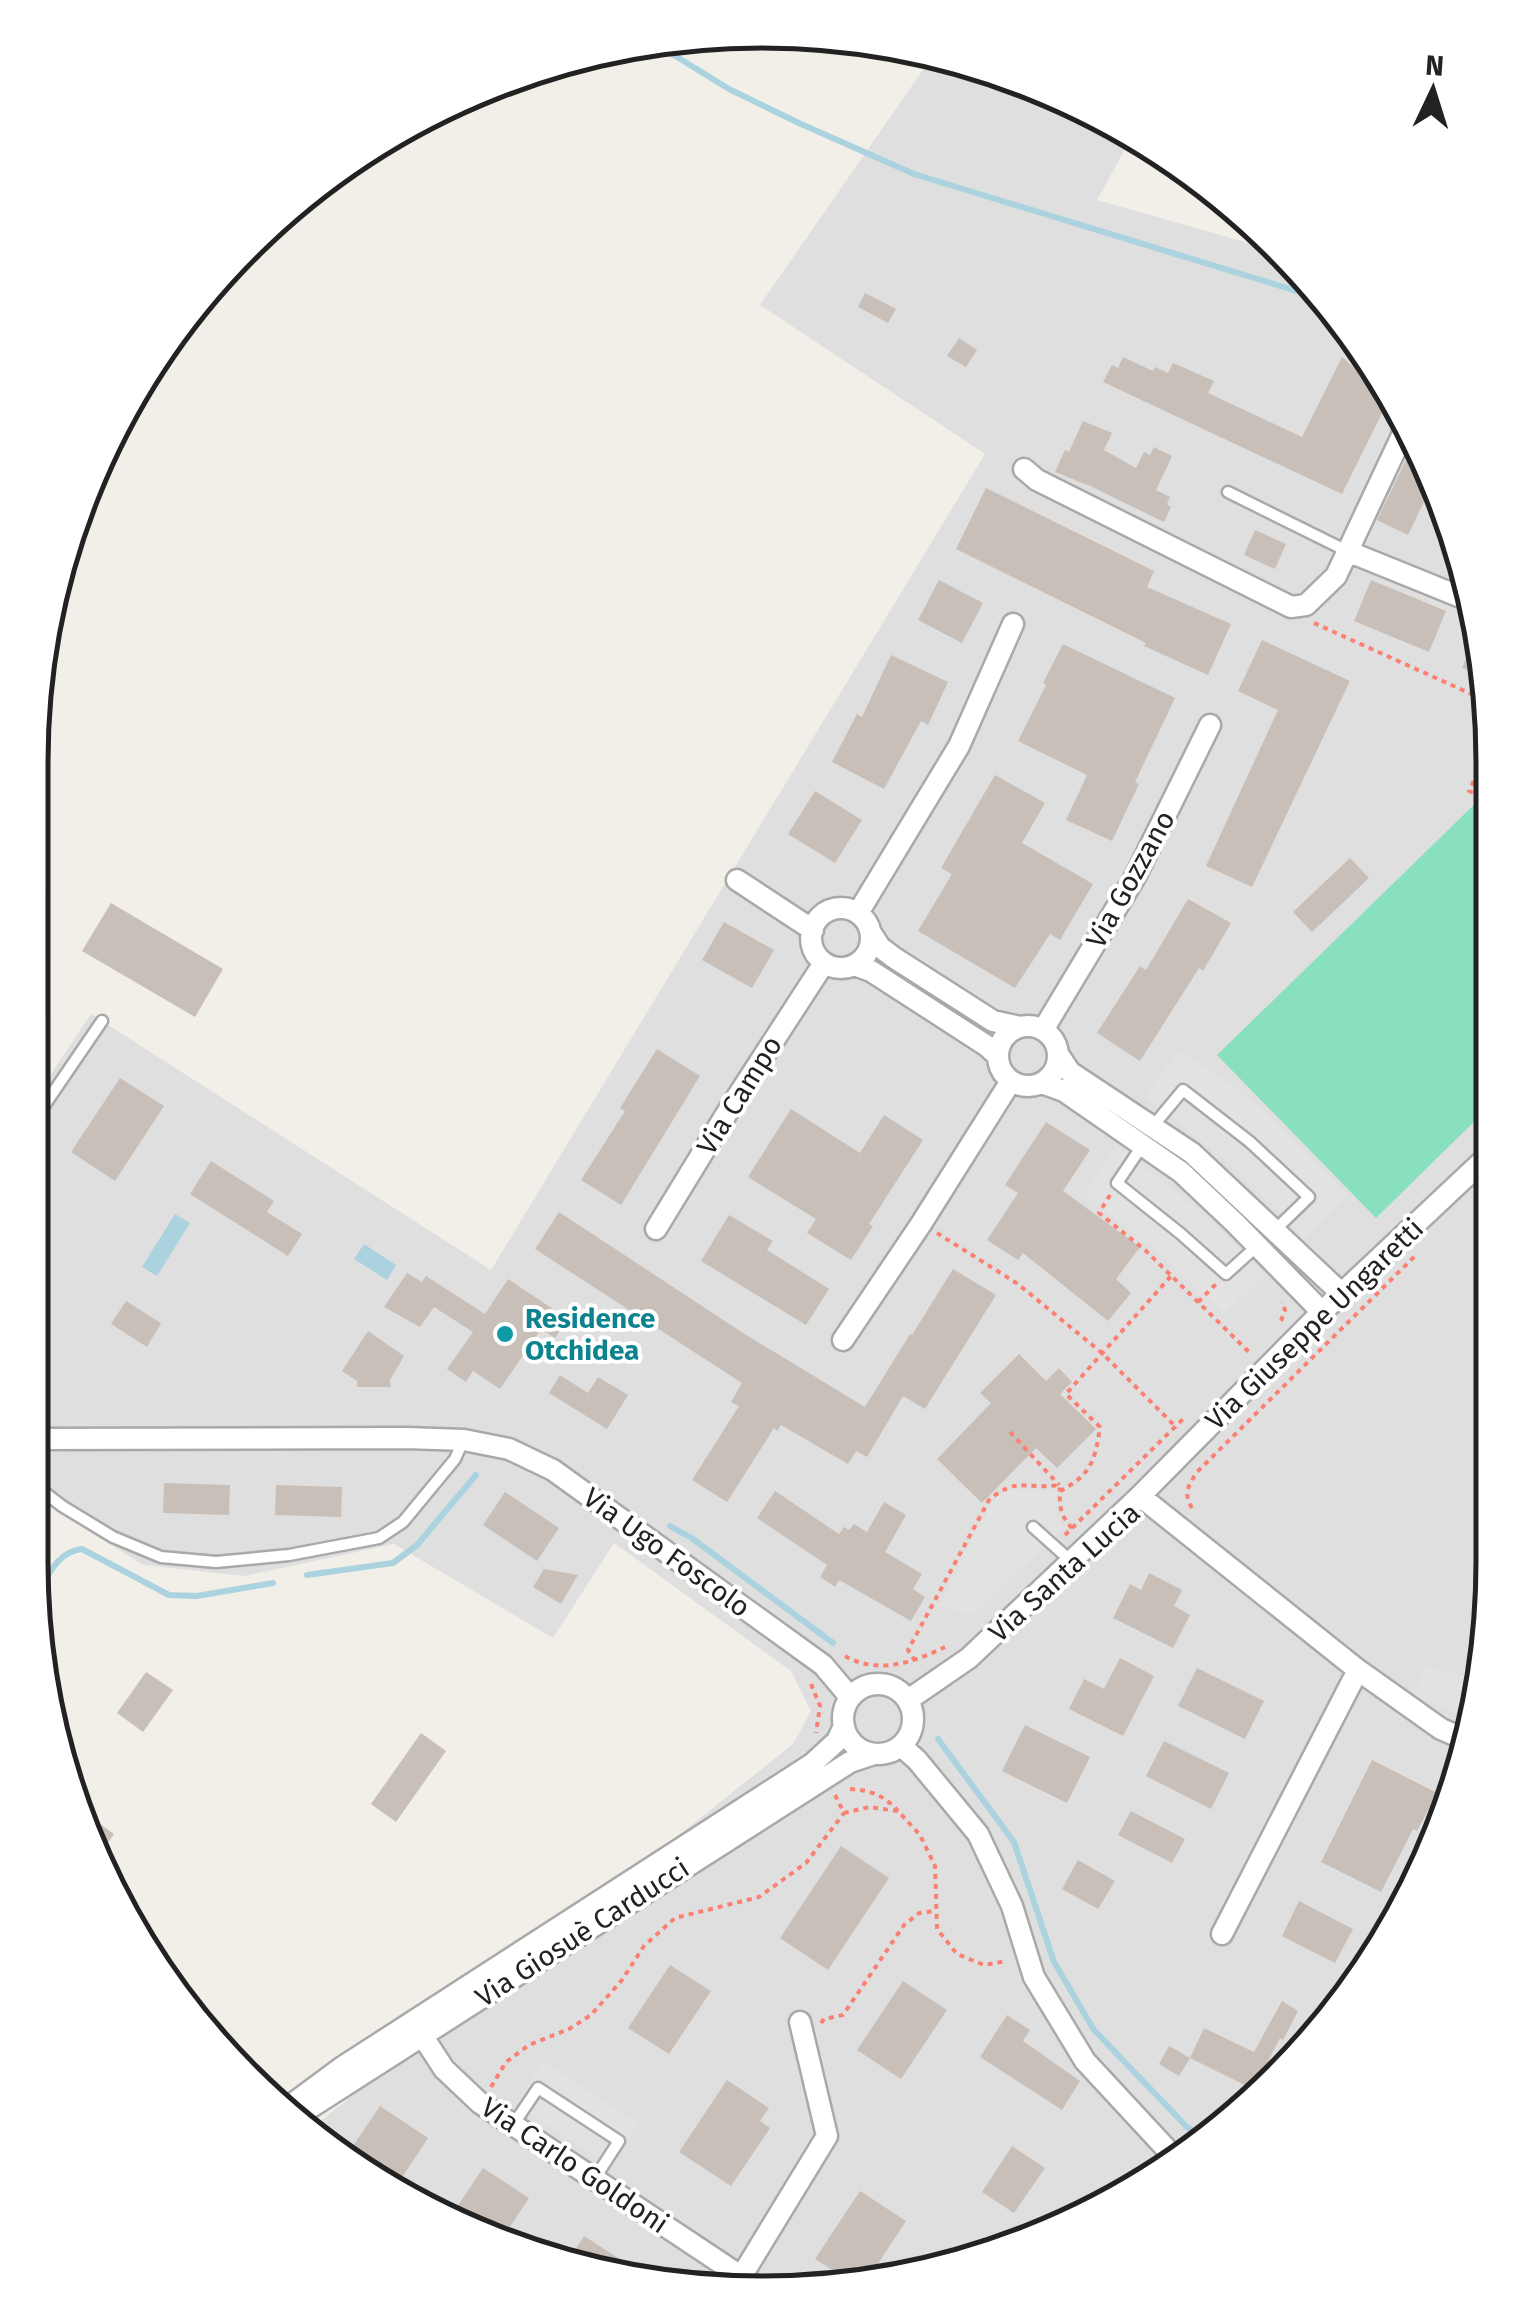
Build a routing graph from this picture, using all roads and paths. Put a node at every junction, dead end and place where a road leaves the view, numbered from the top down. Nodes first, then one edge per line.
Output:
1 (1399, 441) edge
2 (1024, 469) dead end
3 (1228, 492) dead end
4 (1347, 552) junction
5 (1455, 593) edge
6 (1298, 606) junction
7 (1014, 624) dead end
8 (1472, 694) edge
9 (1210, 725) dead end
10 (738, 880) dead end
11 (858, 913) junction
12 (813, 930) junction
13 (871, 933) junction
14 (824, 962) junction
15 (854, 965) junction
16 (102, 1021) dead end
17 (1020, 1027) junction
18 (1042, 1030) junction
19 (1058, 1054) junction
20 (998, 1056) junction
21 (1011, 1081) junction
22 (1042, 1083) junction
23 (48, 1100) edge
24 (1148, 1136) junction
25 (1476, 1167) edge
26 (1118, 1183) junction
27 (921, 1224) junction
28 (656, 1229) dead end
29 (1275, 1230) junction
30 (1257, 1246) junction
31 (1425, 1246) dead end
32 (1226, 1274) junction
33 (1171, 1276) junction
34 (1342, 1294) junction
35 (1281, 1299) dead end
36 (1198, 1302) junction
37 (1322, 1312) junction
38 (1280, 1326) dead end
39 (843, 1340) dead end
40 (1102, 1353) junction
41 (1251, 1354) dead end
42 (1188, 1414) dead end
43 (1010, 1432) dead end
44 (48, 1439) edge
45 (464, 1440) junction
46 (1059, 1488) junction
47 (48, 1496) edge
48 (1140, 1496) junction
49 (1198, 1516) dead end
50 (1032, 1527) dead end
51 (1072, 1528) dead end
52 (1071, 1562) junction
53 (837, 1651) dead end
54 (926, 1656) dead end
55 (915, 1660) junction
56 (1358, 1670) junction
57 (850, 1698) junction
58 (908, 1700) junction
59 (844, 1726) junction
60 (1454, 1734) edge
61 (901, 1746) junction
62 (874, 1754) junction
63 (898, 1811) junction
64 (844, 1813) junction
65 (936, 1911) junction
66 (1222, 1934) dead end
67 (1018, 1960) dead end
68 (809, 2023) joint
69 (418, 2029) junction
70 (488, 2091) dead end
71 (296, 2102) edge
72 (305, 2110) edge
73 (513, 2125) junction
74 (1167, 2149) edge
75 (594, 2179) junction
76 (738, 2275) edge
77 (752, 2276) edge

1 - 4 street
2 - 6 street
3 - 4 lane
4 - 5 street
4 - 6 street
6 - 8 path
7 - 11 street
9 - 18 street, Via Gozzano
10 - 12 street
11 - 12 street
11 - 13 street
12 - 14 street
13 - 15 street
13 - 17 street
14 - 15 street
14 - 28 street, Via Campo
15 - 20 street
16 - 23 lane
17 - 18 street
17 - 20 street
18 - 19 street
19 - 22 street
19 - 24 street
20 - 21 street
21 - 22 street
21 - 27 street
22 - 24 street
24 - 26 lane
24 - 29 street
24 - 29 lane
24 - 30 street
25 - 34 street, Via Giuseppe Ungaretti
26 - 32 lane
26 - 33 path
27 - 39 street
27 - 40 path
29 - 34 street
30 - 32 lane
30 - 37 street
31 - 49 path
32 - 36 path
33 - 36 path
33 - 40 path
34 - 37 street, Via Giuseppe Ungaretti
35 - 38 path
36 - 41 path
37 - 48 street, Via Giuseppe Ungaretti
40 - 42 path
40 - 46 path
43 - 46 path
44 - 45 street, Via Ugo Foscolo
45 - 47 lane
45 - 57 street, Via Ugo Foscolo
46 - 51 path
46 - 55 path
48 - 52 street, Via Santa Lucia
48 - 56 street, Via Santa Lucia
50 - 52 lane
52 - 58 street, Via Santa Lucia
53 - 55 path
54 - 55 path
56 - 60 street, Via Santa Lucia
56 - 66 street
57 - 58 street
57 - 59 street
58 - 61 street
59 - 62 street
59 - 69 street, Via Giosuè Carducci
61 - 62 street
61 - 74 street
62 - 69 street, Via Giosuè Carducci
63 - 64 path
63 - 64 path
63 - 65 path
64 - 70 path
65 - 67 path
65 - 68 path
68 - 77 street
69 - 71 street, Via Giosuè Carducci
69 - 72 street, Via Giosuè Carducci
69 - 73 street, Via Carlo Goldoni
73 - 75 street, Via Carlo Goldoni
73 - 75 lane
75 - 76 street, Via Carlo Goldoni

